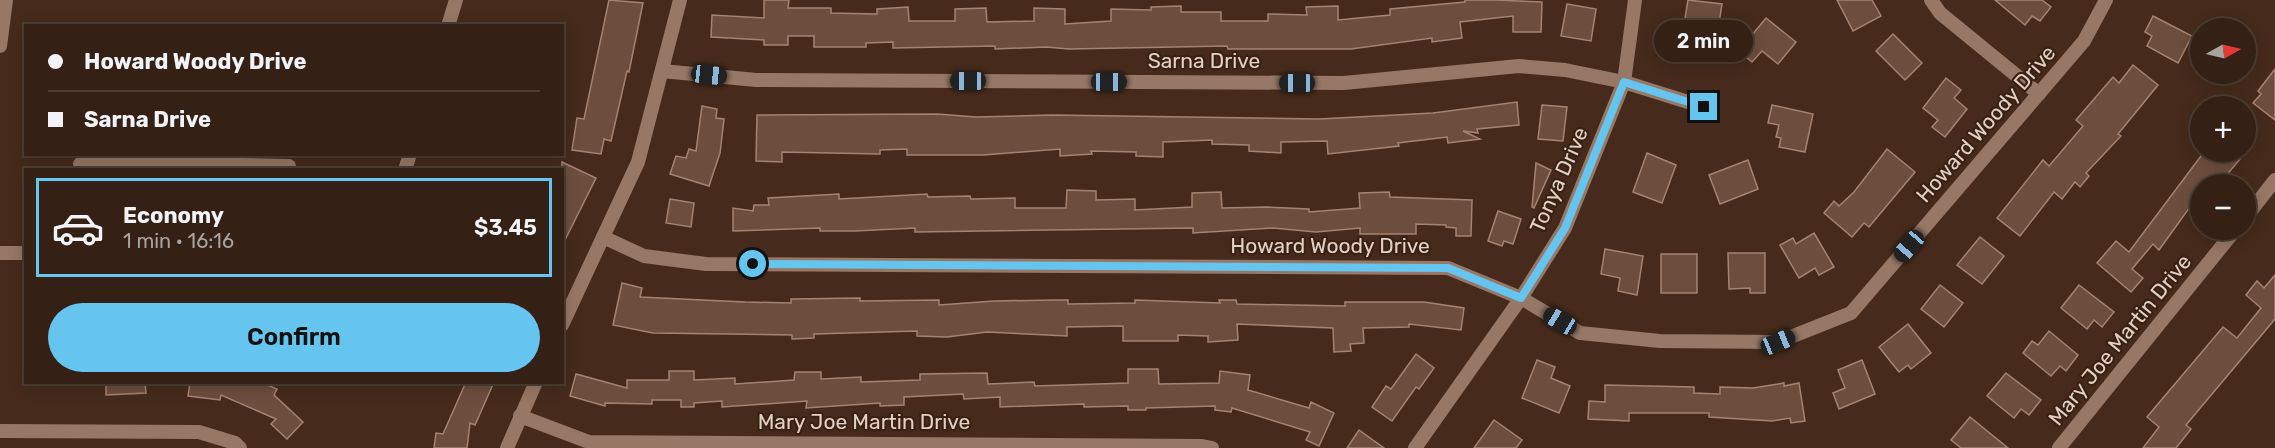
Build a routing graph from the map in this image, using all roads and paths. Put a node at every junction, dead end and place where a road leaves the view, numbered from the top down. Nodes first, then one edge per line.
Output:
1 (6, 0) edge
2 (456, 0) edge
3 (680, 0) edge
4 (1635, 0) edge
5 (1931, 0) edge
6 (2106, 0) edge
7 (449, 24) edge
8 (0, 46) edge
9 (662, 71) junction
10 (1624, 82) junction
11 (2039, 94) junction
12 (1704, 107) dead end
13 (80, 164) dead end
14 (289, 166) dead end
15 (184, 167) edge
16 (2275, 180) edge
17 (2256, 204) edge
18 (603, 237) junction
19 (2227, 240) edge
20 (0, 249) edge
21 (24, 253) edge
22 (0, 254) edge
23 (1521, 298) junction
24 (564, 321) edge
25 (535, 384) edge
26 (520, 416) junction
27 (0, 431) edge
28 (691, 445) edge
29 (240, 448) edge
30 (507, 448) edge
31 (1212, 448) edge
32 (1415, 448) edge
33 (2059, 448) edge

1 - 8 street
2 - 7 street
3 - 9 street
4 - 10 street, Tonya Drive
5 - 11 street
6 - 11 street, Howard Woody Drive
9 - 10 street, Sarna Drive
9 - 18 street
10 - 12 street, Sarna Drive
10 - 23 street, Tonya Drive
11 - 23 street, Howard Woody Drive
13 - 15 street
14 - 15 street
16 - 17 street
18 - 23 street, Howard Woody Drive
18 - 24 street
19 - 33 street, Mary Joe Martin Drive
20 - 22 street
21 - 22 street
23 - 32 street, Tonya Drive
25 - 26 street
26 - 28 street, Mary Joe Martin Drive
26 - 30 street
27 - 29 street
28 - 31 street, Mary Joe Martin Drive

